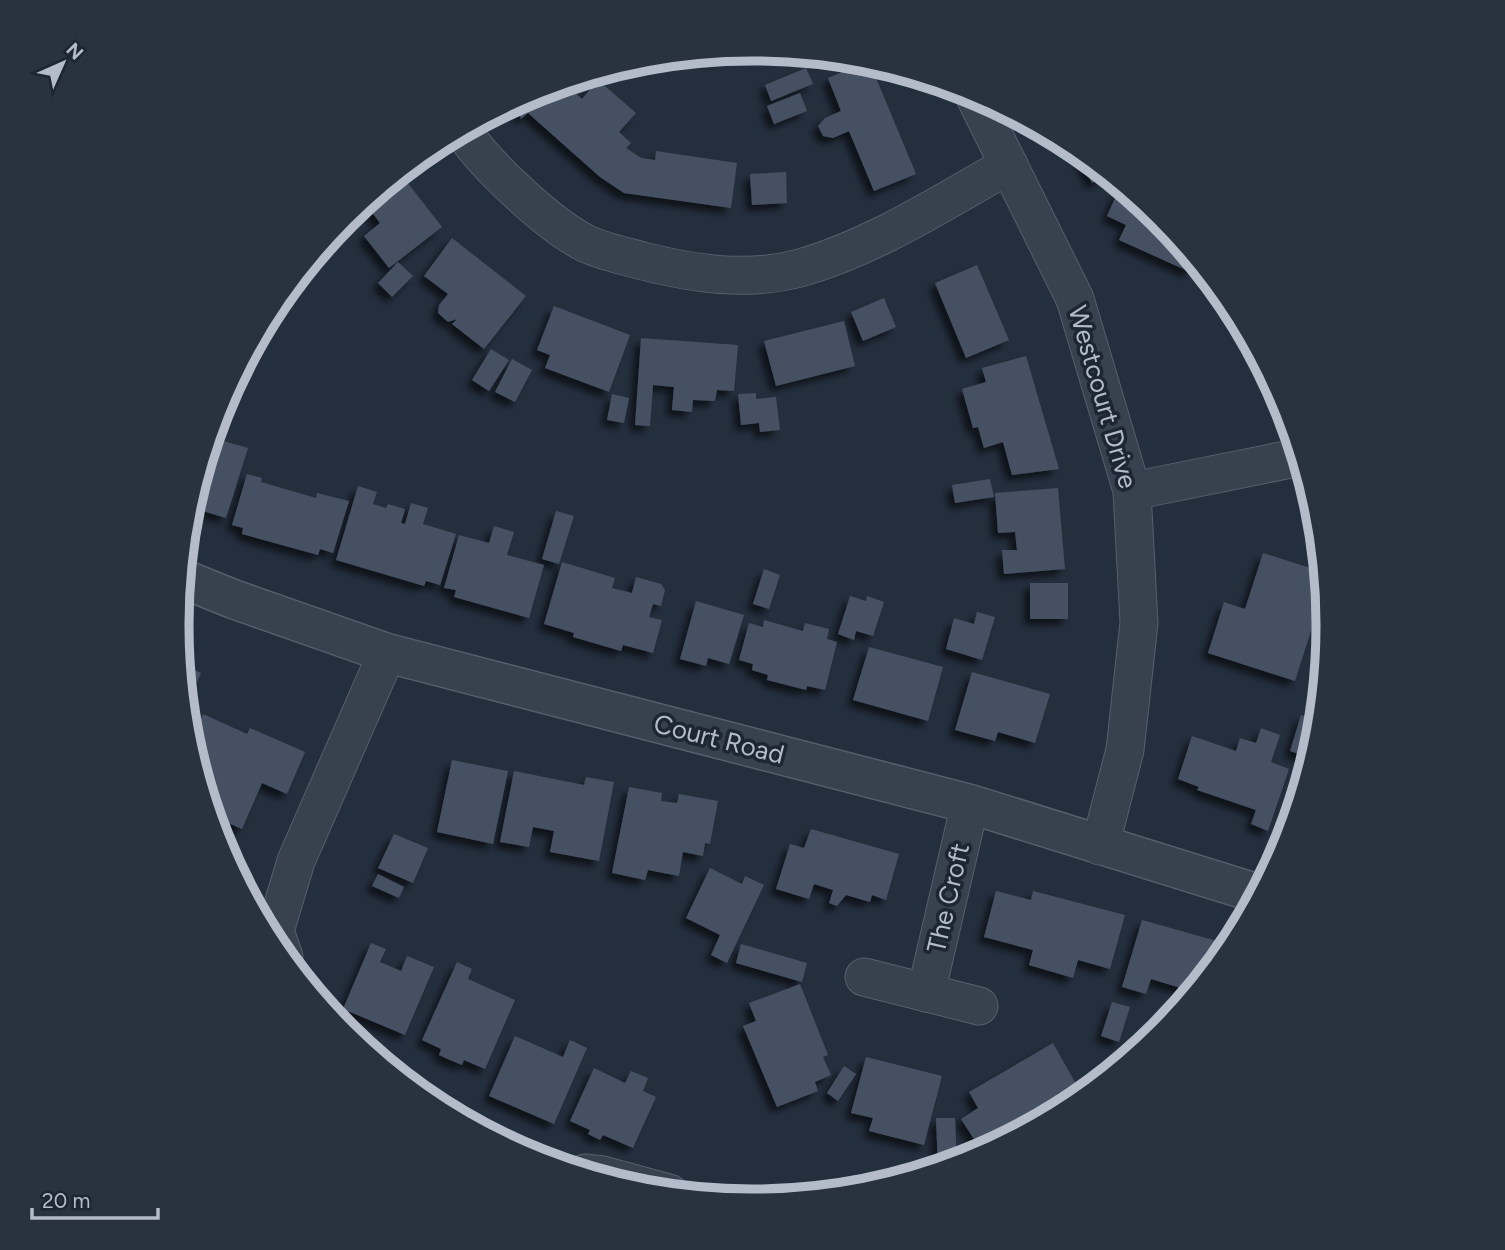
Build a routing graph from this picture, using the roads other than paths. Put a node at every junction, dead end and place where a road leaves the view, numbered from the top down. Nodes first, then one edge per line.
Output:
1 (981, 110) edge
2 (469, 138) edge
3 (1009, 165) junction
4 (1291, 459) edge
5 (1132, 491) junction
6 (191, 582) edge
7 (387, 653) junction
8 (970, 804) junction
9 (1100, 846) junction
10 (1249, 891) edge
11 (278, 929) edge
12 (864, 977) dead end
13 (926, 993) junction
14 (979, 1006) dead end

1 - 3 street, Westcourt Drive
2 - 3 street
3 - 5 street, Westcourt Drive
4 - 5 street
5 - 9 street, Westcourt Drive
6 - 7 street, Court Road
7 - 8 street, Court Road
7 - 11 street
8 - 9 street, Court Road
8 - 13 street, The Croft
9 - 10 street, Court Road
12 - 13 street
13 - 14 street

